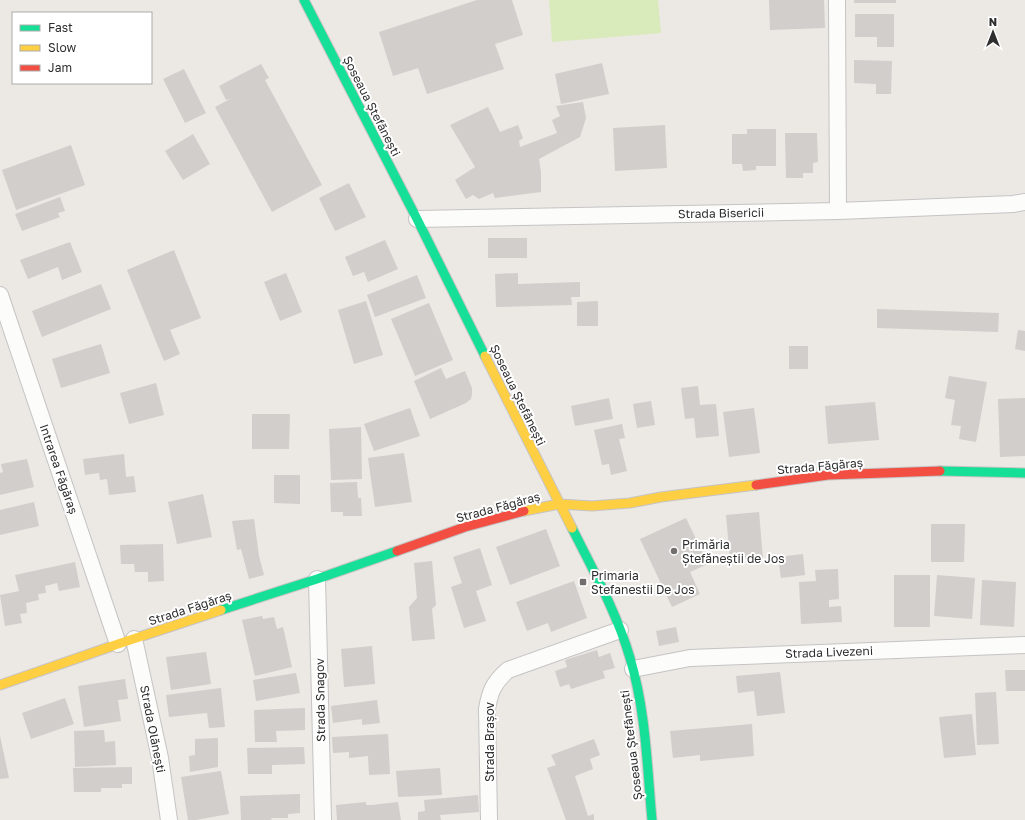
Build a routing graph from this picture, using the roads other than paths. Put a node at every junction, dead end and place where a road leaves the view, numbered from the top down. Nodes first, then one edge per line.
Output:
1 (304, 0) edge
2 (837, 0) edge
3 (1025, 202) edge
4 (838, 211) junction
5 (417, 219) junction
6 (0, 295) edge
7 (1025, 473) edge
8 (559, 504) junction
9 (317, 580) junction
10 (620, 630) junction
11 (134, 639) junction
12 (118, 644) junction
13 (1025, 646) edge
14 (633, 669) junction
15 (0, 684) edge
16 (169, 820) edge
17 (323, 820) edge
18 (489, 820) edge
19 (652, 820) edge

1 - 5 street, Șoseaua Ștefănești
2 - 4 street
3 - 4 street, Strada Bisericii
4 - 5 street, Strada Bisericii
5 - 8 street, Șoseaua Ștefănești
6 - 12 street, Intrarea Făgăraș
7 - 8 street, Strada Făgăraș
8 - 9 street, Strada Făgăraș
8 - 10 street, Șoseaua Ștefănești
9 - 11 street, Strada Făgăraș
9 - 17 street, Strada Snagov
10 - 14 street, Șoseaua Ștefănești
10 - 18 street, Strada Brașov
11 - 12 street, Strada Făgăraș
11 - 16 street, Strada Olănești
12 - 15 street, Strada Făgăraș
13 - 14 street, Strada Livezeni
14 - 19 street, Șoseaua Ștefănești

